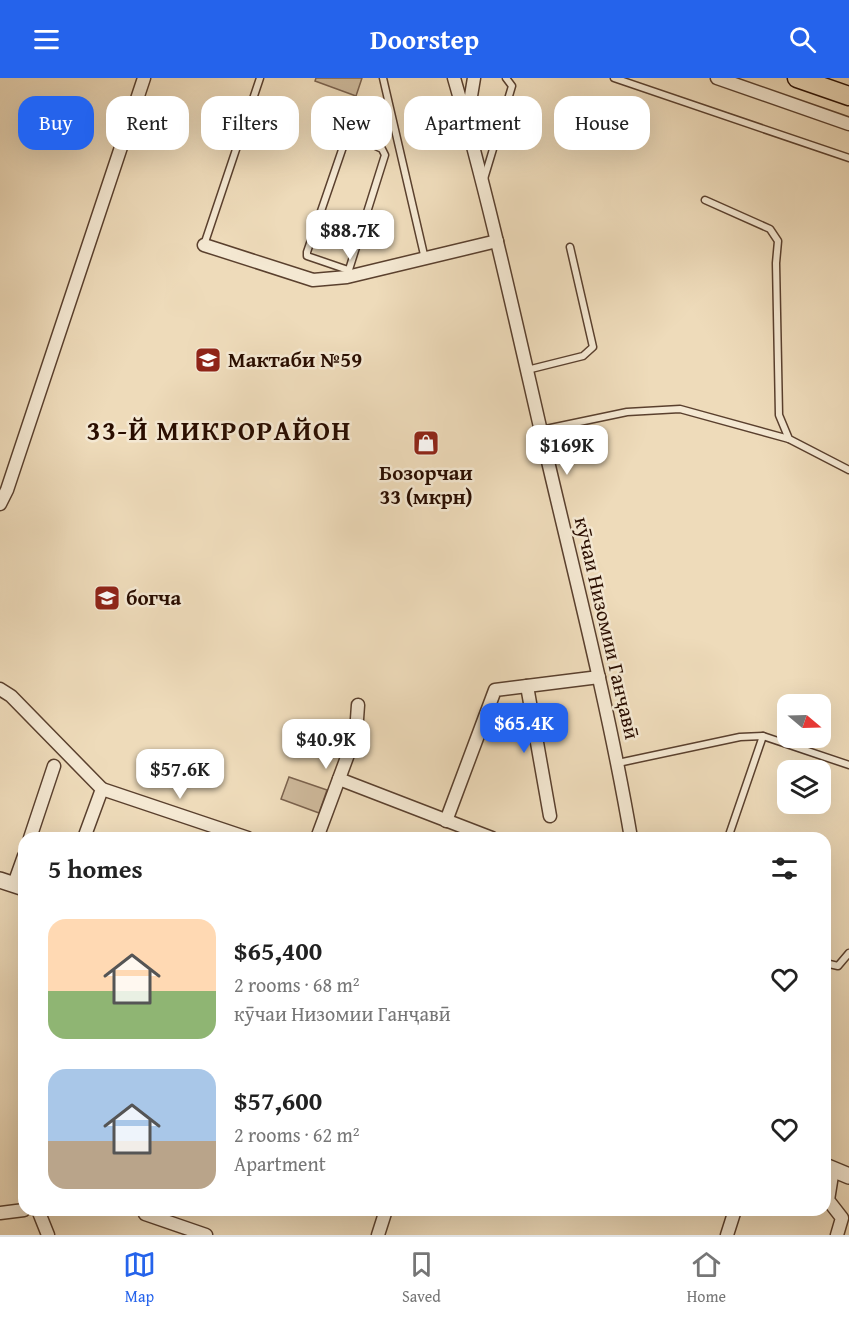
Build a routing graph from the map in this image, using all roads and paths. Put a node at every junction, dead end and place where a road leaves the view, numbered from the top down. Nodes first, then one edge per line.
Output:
1 (144, 78) edge
2 (260, 78) edge
3 (383, 78) edge
4 (454, 78) edge
5 (474, 78) edge
6 (506, 78) edge
7 (614, 78) edge
8 (717, 78) edge
9 (797, 78) edge
10 (827, 83) edge
11 (459, 96) edge
12 (471, 96) edge
13 (849, 96) edge
14 (849, 124) edge
15 (475, 150) edge
16 (849, 158) edge
17 (483, 182) junction
18 (705, 200) dead end
19 (497, 241) junction
20 (204, 245) joint
21 (570, 247) dead end
22 (425, 259) junction
23 (347, 274) junction
24 (527, 370) junction
25 (541, 430) junction
26 (789, 439) junction
27 (849, 470) edge
28 (0, 504) edge
29 (599, 677) junction
30 (527, 686) junction
31 (0, 689) edge
32 (358, 705) dead end
33 (763, 736) junction
34 (618, 763) junction
35 (849, 765) edge
36 (54, 766) dead end
37 (339, 779) junction
38 (102, 789) junction
39 (550, 816) dead end
40 (446, 821) junction
41 (32, 832) edge
42 (86, 832) edge
43 (230, 832) edge
44 (319, 832) edge
45 (476, 832) edge
46 (631, 832) edge
47 (730, 832) edge
48 (849, 953) edge
49 (831, 964) edge
50 (831, 1169) edge
51 (849, 1176) edge
52 (831, 1204) edge
53 (18, 1211) edge
54 (0, 1213) edge
55 (40, 1216) edge
56 (151, 1216) edge
57 (384, 1216) edge
58 (733, 1216) edge
59 (48, 1235) edge
60 (206, 1235) edge
61 (378, 1235) edge
62 (727, 1235) edge
63 (837, 1235) edge

1 - 28 street
2 - 20 lane
3 - 22 lane
4 - 11 street, кӯчаи Низомии Ганҷавӣ
5 - 12 street
6 - 17 lane
7 - 16 lane
8 - 14 street
9 - 10 main road
10 - 13 main road
15 - 17 street, кӯчаи Низомии Ганҷавӣ
17 - 19 street, кӯчаи Низомии Ганҷавӣ
18 - 26 lane
19 - 22 street
19 - 24 street, кӯчаи Низомии Ганҷавӣ
20 - 23 street
21 - 24 lane
22 - 23 street
23 - 23 lane
24 - 25 street, кӯчаи Низомии Ганҷавӣ
25 - 26 lane
25 - 29 street, кӯчаи Низомии Ганҷавӣ
26 - 27 lane
29 - 30 street
29 - 34 street, кӯчаи Низомии Ганҷавӣ
30 - 39 street
30 - 40 street
31 - 38 street
32 - 37 street
33 - 34 lane
33 - 35 lane
33 - 47 lane
34 - 46 street, кӯчаи Низомии Ганҷавӣ
36 - 41 street
37 - 40 street
37 - 44 street
38 - 42 street
38 - 43 street
40 - 45 street
48 - 49 lane
50 - 51 street
52 - 63 street
53 - 54 street
55 - 59 street
56 - 60 street
57 - 61 street
58 - 62 street

